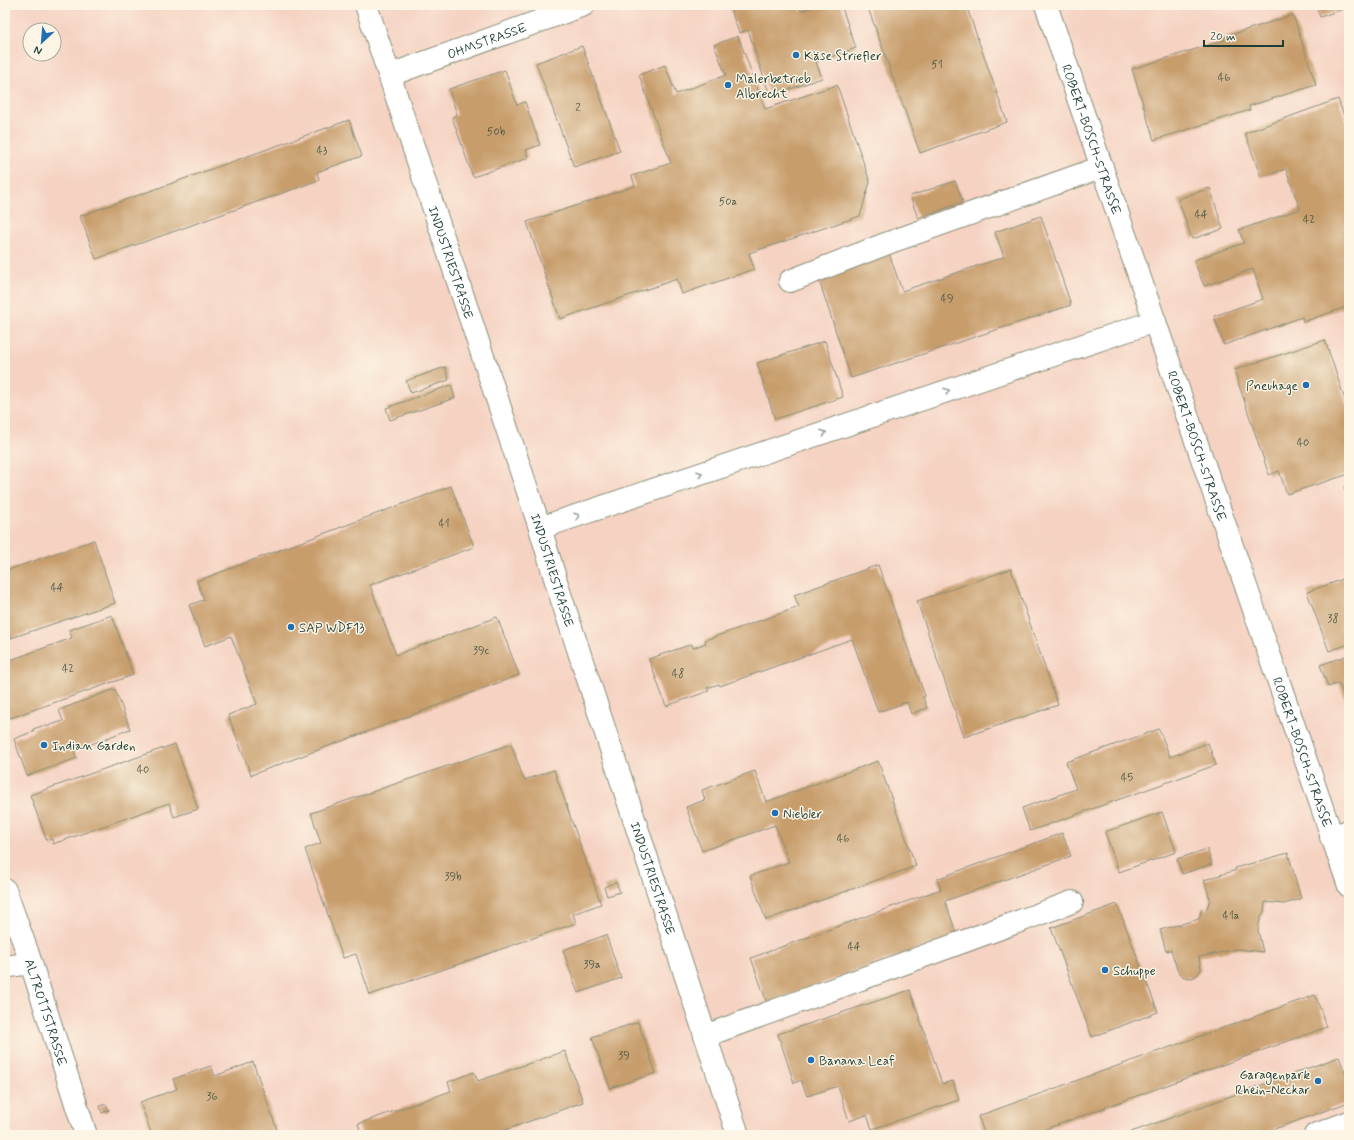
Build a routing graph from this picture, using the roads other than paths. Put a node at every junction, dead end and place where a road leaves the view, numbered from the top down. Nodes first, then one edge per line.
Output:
1 (366, 5) edge
2 (584, 5) edge
3 (1046, 5) edge
4 (390, 75) junction
5 (1102, 167) junction
6 (790, 281) dead end
7 (1155, 321) junction
8 (540, 528) junction
9 (1340, 834) edge
10 (1349, 886) edge
11 (5, 890) edge
12 (1072, 902) dead end
13 (31, 964) junction
14 (5, 967) edge
15 (705, 1036) junction
16 (1349, 1122) edge
17 (86, 1135) edge
18 (738, 1135) edge
19 (1315, 1135) edge

1 - 4 street, INDUSTRIESTRASSE
2 - 4 street, OHMSTRASSE
3 - 5 street, ROBERT-BOSCH-STRASSE
4 - 8 street, INDUSTRIESTRASSE
5 - 6 street
5 - 7 street, ROBERT-BOSCH-STRASSE
8 -> 7 street
7 - 9 street, ROBERT-BOSCH-STRASSE
8 - 15 street, INDUSTRIESTRASSE
9 - 10 street, ROBERT-BOSCH-STRASSE
11 - 13 street, ALTROTTSTRASSE
12 - 15 street
13 - 14 street
13 - 17 street, ALTROTTSTRASSE
15 - 18 street, INDUSTRIESTRASSE
16 - 19 street

